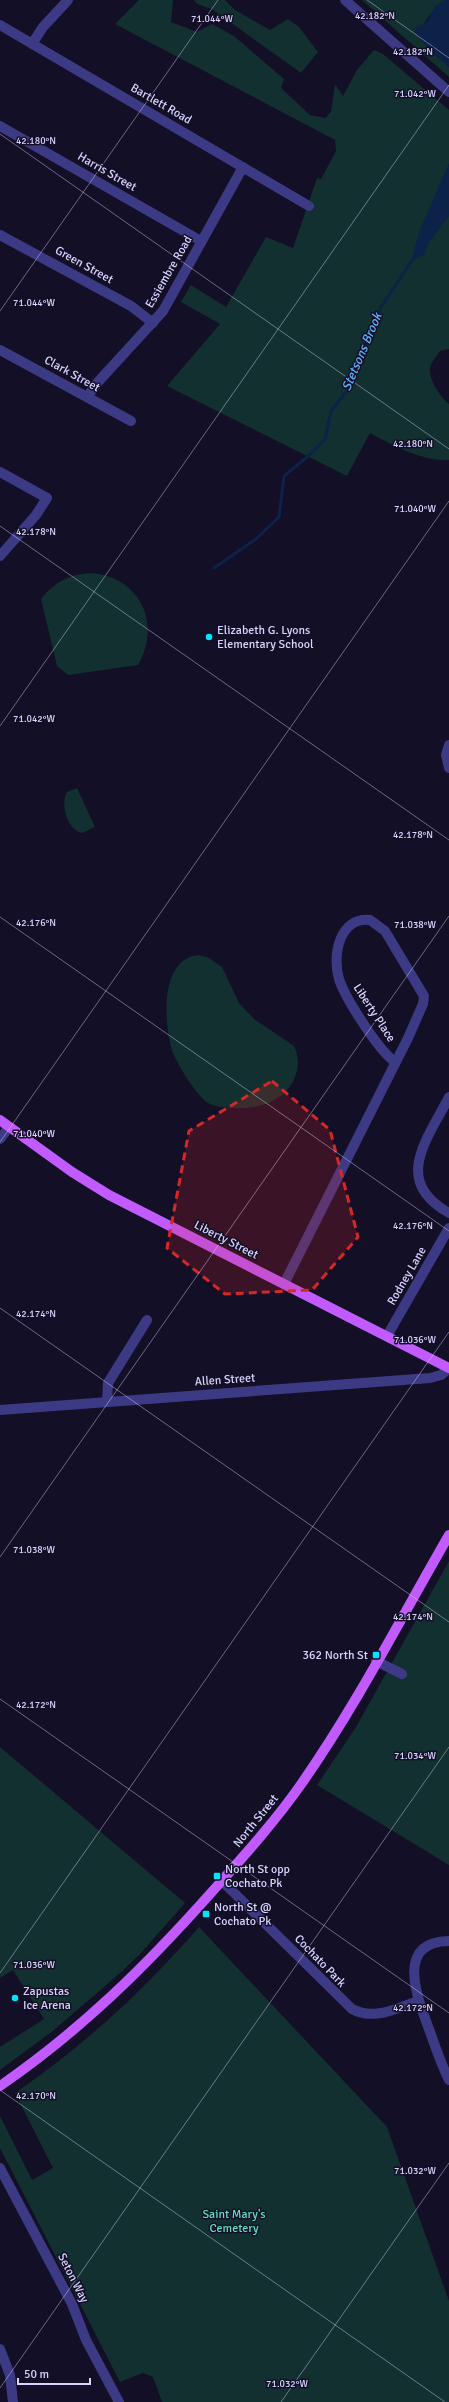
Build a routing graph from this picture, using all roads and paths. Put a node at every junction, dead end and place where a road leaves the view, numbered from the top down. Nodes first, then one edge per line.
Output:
1 (68, 0) edge
2 (345, 0) edge
3 (0, 25) edge
4 (32, 44) junction
5 (449, 92) edge
6 (0, 126) edge
7 (243, 167) junction
8 (310, 206) dead end
9 (0, 235) edge
10 (201, 241) junction
11 (152, 323) junction
12 (0, 350) edge
13 (87, 397) junction
14 (131, 421) dead end
15 (0, 472) edge
16 (0, 556) edge
17 (449, 745) edge
18 (449, 768) edge
19 (396, 1062) junction
20 (449, 1097) edge
21 (0, 1120) edge
22 (9, 1127) junction
23 (0, 1139) edge
24 (449, 1213) edge
25 (449, 1228) edge
26 (284, 1284) junction
27 (147, 1320) dead end
28 (387, 1336) junction
29 (449, 1368) edge
30 (107, 1402) junction
31 (0, 1410) edge
32 (449, 1535) edge
33 (376, 1660) junction
34 (402, 1674) dead end
35 (222, 1881) junction
36 (449, 1941) edge
37 (418, 2001) junction
38 (449, 2080) edge
39 (0, 2086) edge
40 (0, 2168) edge
41 (0, 2349) edge
42 (13, 2402) edge
43 (118, 2402) edge

1 - 4 street
2 - 5 street
3 - 4 street, Bartlett Road
4 - 7 street, Bartlett Road
6 - 10 street, Harris Street
7 - 8 street, Bartlett Road
7 - 10 street, Essiembre Road
9 - 11 street, Green Street
10 - 11 street, Essiembre Road
11 - 13 street, Essiembre Road
12 - 13 street, Clark Street
13 - 14 street, Clark Street
15 - 16 street
17 - 18 street
19 - 19 street, Liberty Place
19 - 26 street, Liberty Place
20 - 24 street
21 - 22 main road, Liberty Street
22 - 23 street
22 - 26 main road, Liberty Street
25 - 28 street, Rodney Lane
26 - 28 main road, Liberty Street
27 - 30 street
28 - 29 main road, Liberty Street
29 - 30 street, Allen Street
30 - 31 street, Allen Street
32 - 33 main road, North Street
33 - 34 street
33 - 35 main road, North Street
35 - 37 street, Cochato Park
35 - 39 main road, North Street
36 - 37 street
37 - 38 street
40 - 43 street, Seton Way
41 - 42 street

